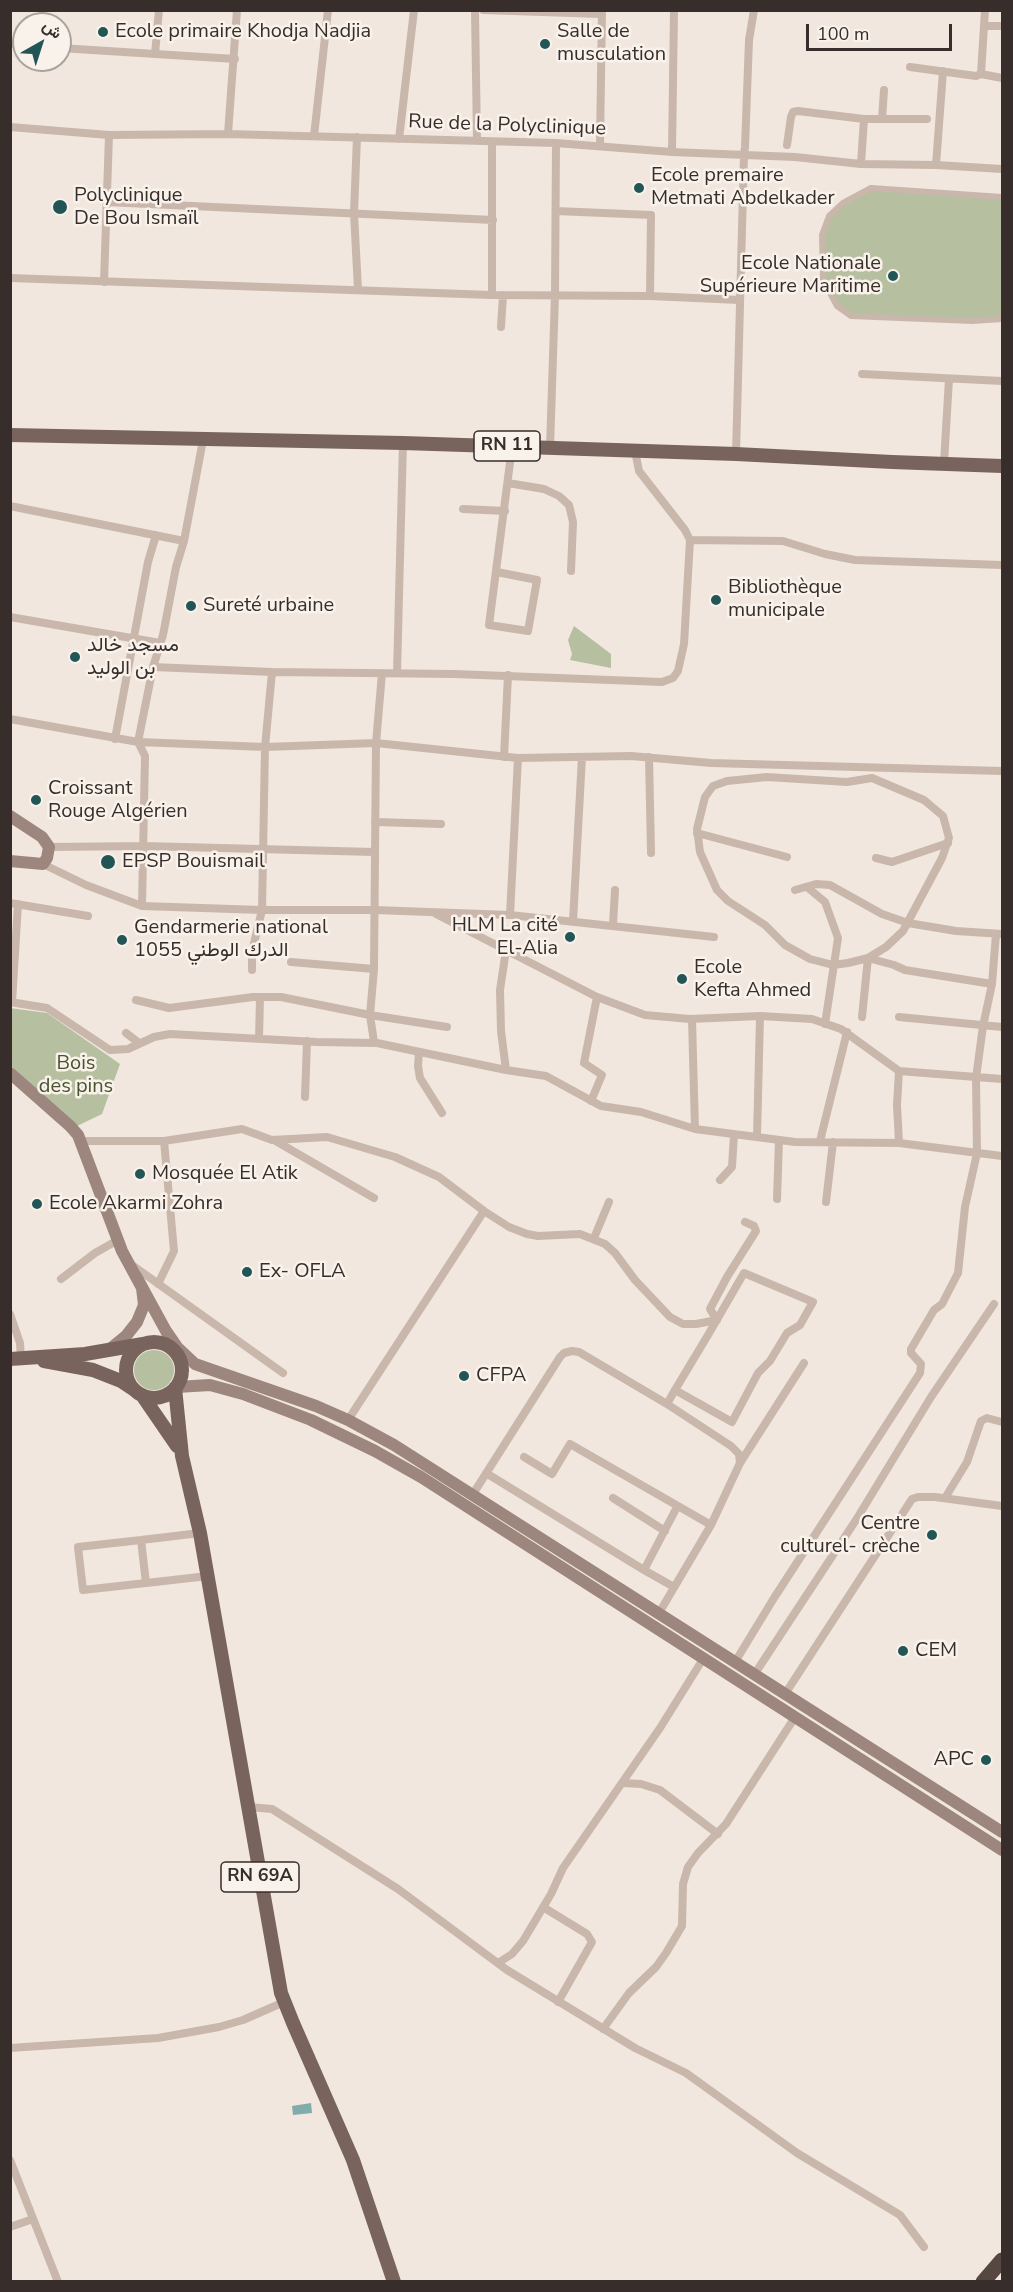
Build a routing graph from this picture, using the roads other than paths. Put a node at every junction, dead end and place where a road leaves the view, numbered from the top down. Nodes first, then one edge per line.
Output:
1 (159, 10) edge
2 (237, 10) edge
3 (328, 10) edge
4 (414, 10) edge
5 (475, 10) edge
6 (483, 10) edge
7 (674, 10) edge
8 (754, 10) edge
9 (985, 10) edge
10 (543, 12) edge
11 (602, 12) edge
12 (985, 26) junction
13 (1002, 26) edge
14 (72, 49) edge
15 (154, 54) junction
16 (235, 59) junction
17 (910, 67) dead end
18 (943, 71) junction
19 (981, 74) junction
20 (1002, 78) edge
21 (884, 90) dead end
22 (882, 118) junction
23 (864, 119) junction
24 (927, 119) dead end
25 (10, 127) edge
26 (228, 134) junction
27 (109, 135) junction
28 (314, 136) junction
29 (357, 137) junction
30 (399, 138) junction
31 (477, 141) junction
32 (492, 142) junction
33 (556, 143) junction
34 (600, 146) junction
35 (788, 146) dead end
36 (672, 152) junction
37 (744, 154) junction
38 (861, 164) junction
39 (936, 165) junction
40 (1002, 169) edge
41 (1002, 197) edge
42 (106, 202) junction
43 (556, 211) junction
44 (354, 213) junction
45 (493, 220) junction
46 (10, 278) edge
47 (104, 282) junction
48 (358, 290) junction
49 (492, 295) junction
50 (503, 295) junction
51 (555, 295) junction
52 (650, 296) junction
53 (739, 300) junction
54 (1002, 319) edge
55 (501, 327) dead end
56 (862, 374) dead end
57 (948, 379) junction
58 (1002, 381) edge
59 (10, 435) edge
60 (203, 440) junction
61 (403, 442) junction
62 (512, 447) junction
63 (550, 448) junction
64 (635, 452) junction
65 (736, 454) junction
66 (944, 463) junction
67 (1002, 466) edge
68 (508, 483) junction
69 (10, 506) edge
70 (463, 509) dead end
71 (505, 511) junction
72 (156, 535) junction
73 (690, 540) junction
74 (184, 541) junction
75 (1002, 565) edge
76 (571, 571) dead end
77 (497, 572) junction
78 (10, 617) edge
79 (133, 639) junction
80 (160, 643) junction
81 (153, 667) junction
82 (272, 672) junction
83 (382, 672) junction
84 (397, 673) junction
85 (508, 675) junction
86 (10, 719) edge
87 (115, 739) junction
88 (138, 742) junction
89 (376, 743) junction
90 (266, 747) junction
91 (504, 757) junction
92 (582, 757) junction
93 (649, 757) junction
94 (518, 758) junction
95 (836, 767) junction
96 (1002, 771) edge
97 (836, 781) junction
98 (10, 816) edge
99 (375, 822) junction
100 (441, 824) dead end
101 (697, 833) junction
102 (948, 843) junction
103 (144, 846) junction
104 (49, 847) junction
105 (264, 851) junction
106 (374, 852) junction
107 (651, 853) dead end
108 (787, 856) dead end
109 (876, 858) dead end
110 (10, 861) edge
111 (42, 864) junction
112 (807, 887) junction
113 (615, 890) dead end
114 (795, 890) dead end
115 (14, 904) edge
116 (142, 906) junction
117 (262, 910) junction
118 (375, 910) junction
119 (434, 913) junction
120 (510, 915) junction
121 (88, 916) dead end
122 (573, 921) junction
123 (908, 923) junction
124 (613, 925) junction
125 (999, 934) edge
126 (714, 937) dead end
127 (506, 950) junction
128 (868, 958) junction
129 (291, 962) dead end
130 (833, 965) junction
131 (374, 969) junction
132 (252, 970) dead end
133 (992, 984) junction
134 (260, 997) junction
135 (597, 997) junction
136 (136, 1000) dead end
137 (11, 1002) edge
138 (370, 1015) junction
139 (760, 1016) junction
140 (862, 1017) dead end
141 (899, 1017) dead end
142 (692, 1019) junction
143 (825, 1023) junction
144 (983, 1026) junction
145 (447, 1027) dead end
146 (1002, 1028) edge
147 (847, 1032) junction
148 (126, 1033) dead end
149 (259, 1039) junction
150 (307, 1041) junction
151 (140, 1042) junction
152 (374, 1042) junction
153 (419, 1052) junction
154 (506, 1070) junction
155 (899, 1071) junction
156 (10, 1073) edge
157 (976, 1078) junction
158 (1002, 1079) edge
159 (305, 1097) dead end
160 (591, 1101) junction
161 (442, 1113) dead end
162 (695, 1130) junction
163 (734, 1134) junction
164 (757, 1137) junction
165 (274, 1140) junction
166 (779, 1140) junction
167 (80, 1141) junction
168 (164, 1141) junction
169 (820, 1141) junction
170 (832, 1142) junction
171 (899, 1143) junction
172 (977, 1153) junction
173 (1002, 1156) edge
174 (720, 1180) dead end
175 (374, 1198) dead end
176 (777, 1199) dead end
177 (609, 1202) dead end
178 (826, 1202) dead end
179 (484, 1211) junction
180 (745, 1222) dead end
181 (594, 1238) junction
182 (118, 1240) junction
183 (128, 1263) junction
184 (136, 1276) junction
185 (61, 1279) dead end
186 (158, 1284) junction
187 (994, 1304) dead end
188 (10, 1314) edge
189 (717, 1320) junction
190 (134, 1327) junction
191 (166, 1331) junction
192 (136, 1347) junction
193 (109, 1350) junction
194 (174, 1351) junction
195 (18, 1359) edge
196 (804, 1363) dead end
197 (195, 1364) junction
198 (283, 1372) dead end
199 (176, 1387) junction
200 (675, 1390) junction
201 (139, 1393) junction
202 (667, 1404) junction
203 (348, 1420) junction
204 (1002, 1422) edge
205 (182, 1456) junction
206 (524, 1457) dead end
207 (740, 1463) junction
208 (486, 1473) junction
209 (473, 1494) junction
210 (613, 1498) dead end
211 (945, 1498) junction
212 (1002, 1506) edge
213 (677, 1507) junction
214 (711, 1525) junction
215 (665, 1531) junction
216 (200, 1533) junction
217 (141, 1540) junction
218 (644, 1570) junction
219 (208, 1576) junction
220 (146, 1583) junction
221 (674, 1587) junction
222 (659, 1613) junction
223 (703, 1659) junction
224 (735, 1662) junction
225 (754, 1675) junction
226 (785, 1694) junction
227 (795, 1717) junction
228 (622, 1783) junction
229 (249, 1807) junction
230 (1002, 1832) edge
231 (718, 1834) junction
232 (1002, 1850) edge
233 (543, 1907) junction
234 (498, 1963) junction
235 (284, 2002) junction
236 (558, 2002) junction
237 (603, 2029) junction
238 (10, 2048) edge
239 (10, 2160) edge
240 (33, 2219) junction
241 (10, 2227) edge
242 (924, 2247) dead end
243 (1002, 2260) edge
244 (391, 2281) edge
245 (58, 2282) edge
246 (983, 2282) edge

1 - 15 street
2 - 16 street
3 - 28 street
4 - 30 street
5 - 31 street
6 - 10 street
7 - 36 street
8 - 37 street
9 - 12 street
10 - 11 street
11 - 34 street
12 - 13 street
12 - 19 street
14 - 15 street
15 - 16 street
16 - 26 street
17 - 18 street
18 - 19 street
18 - 39 street
19 - 20 street
21 - 22 street
22 - 23 street
22 - 24 street
23 - 35 street
23 - 38 street
25 - 27 street, Rue de la Polyclinique
26 - 27 street, Rue de la Polyclinique
26 - 28 street, Rue de la Polyclinique
27 - 42 street
28 - 29 street, Rue de la Polyclinique
29 - 30 street, Rue de la Polyclinique
29 - 44 street
30 - 31 street, Rue de la Polyclinique
31 - 32 street, Rue de la Polyclinique
32 - 33 street, Rue de la Polyclinique
32 - 45 street
33 - 34 street, Rue de la Polyclinique
33 - 43 street
34 - 36 street, Rue de la Polyclinique
36 - 37 street, Rue de la Polyclinique
37 - 38 street, Rue de la Polyclinique
37 - 53 street
38 - 39 street, Rue de la Polyclinique
39 - 40 street, Rue de la Polyclinique
41 - 54 street
42 - 44 street
42 - 47 street
43 - 51 street
43 - 52 street
44 - 45 street
44 - 48 street
45 - 49 street
46 - 47 street
47 - 48 street
48 - 49 street
49 - 50 street
50 - 51 street
50 - 55 street
51 - 52 street
51 - 63 street
52 - 53 street
53 - 65 street
56 - 57 street
57 - 58 street
57 - 66 street
59 - 60 main road, RN 11
60 - 61 main road, RN 11
60 - 74 street
61 - 62 main road, RN 11
61 - 84 street
62 - 63 main road, RN 11
62 - 68 street
63 - 64 main road, RN 11
64 - 65 main road, RN 11
64 - 73 street
65 - 66 main road, RN 11
66 - 67 main road, RN 11
68 - 71 street
68 - 76 street
69 - 72 street
70 - 71 street
71 - 77 street
72 - 74 street
72 - 79 street
73 - 75 street
73 - 85 street
74 - 80 street
77 - 77 street
78 - 79 street
79 - 80 street
79 - 87 street
80 - 81 street
81 - 82 street
81 - 88 street
82 - 83 street
82 - 90 street
83 - 84 street
83 - 89 street
84 - 85 street
85 - 91 street
86 - 87 street
87 - 88 street
88 - 90 street
88 - 103 street
89 - 90 street
89 - 91 street
89 - 99 street
90 - 105 street
91 - 94 street
92 - 93 street
92 - 94 street
92 - 122 street
93 - 95 street
93 - 107 street
94 - 120 street
95 - 96 street
95 - 97 street
97 - 101 street
97 - 102 street
98 - 104 main road
99 - 100 street
99 - 106 street
101 - 108 street
101 - 130 street
102 - 109 street
102 - 123 street
103 - 104 street
103 - 105 street
103 - 116 street
104 - 111 main road
105 - 106 street
105 - 117 street
106 - 118 street
110 - 111 main road
111 - 116 street
112 - 114 street
112 - 123 street
112 - 130 street
113 - 124 street
115 - 121 street
115 - 137 street
116 - 117 street
117 - 118 street
117 - 132 street
118 - 119 street
118 - 131 street
119 - 120 street
119 - 127 street
120 - 122 street
122 - 124 street
123 - 125 street
123 - 128 street
124 - 126 street
125 - 133 street
127 - 135 street
127 - 154 street
128 - 130 street
128 - 133 street
128 - 140 street
129 - 131 street
130 - 143 street
131 - 138 street
133 - 144 street
134 - 136 street
134 - 138 street
134 - 149 street
135 - 142 street
135 - 160 street
137 - 151 street
138 - 145 street
138 - 152 street
139 - 142 street
139 - 143 street
139 - 164 street
141 - 144 street
142 - 162 street
143 - 147 street
144 - 146 street
144 - 157 street
147 - 155 street
147 - 169 street
148 - 151 street
149 - 150 street
149 - 151 street
150 - 152 street
150 - 159 street
152 - 153 street
153 - 154 street
153 - 161 street
154 - 160 street
155 - 157 street
155 - 171 street
156 - 167 main road
157 - 158 street
157 - 172 street
160 - 162 street
162 - 163 street
163 - 164 street
163 - 174 street
164 - 166 street
165 - 168 street
165 - 175 street
165 - 179 street
166 - 169 street
166 - 176 street
167 - 168 street
167 - 182 main road
168 - 186 street
169 - 170 street
170 - 171 street
170 - 178 street
171 - 172 street
172 - 173 street
172 - 224 street
177 - 181 street
179 - 181 street
179 - 203 street
180 - 189 street
181 - 189 street
182 - 183 main road
182 - 185 street
183 - 184 main road
183 - 186 street
184 - 190 main road
184 - 191 main road
186 - 198 street
187 - 225 street
188 - 195 street
189 - 200 street
189 - 200 street
190 - 192 main road
190 - 193 main road
191 - 194 main road
191 - 197 main road
192 - 193 main road
192 - 194 main road
192 - 201 main road
193 - 195 main road
194 - 197 main road
194 - 199 main road
195 - 201 main road
196 - 207 street
197 - 203 main road
199 - 201 main road
199 - 205 main road, RN 69A
199 - 223 main road
200 - 202 street
201 - 205 main road, RN 69A
202 - 207 street
202 - 208 street
203 - 209 main road
204 - 211 street
205 - 216 main road, RN 69A
206 - 213 street
207 - 214 street
208 - 209 street
208 - 218 street
209 - 222 main road
210 - 215 street
211 - 212 street
211 - 226 street
213 - 214 street
213 - 215 street
214 - 221 street
215 - 218 street
216 - 217 street
216 - 219 main road, RN 69A
217 - 220 street
217 - 220 street
218 - 221 street
219 - 220 street
219 - 229 main road, RN 69A
221 - 222 street
222 - 224 main road
223 - 227 main road
223 - 228 street
224 - 225 main road
225 - 226 main road
226 - 230 main road
227 - 231 street
227 - 232 main road
228 - 231 street
228 - 233 street
229 - 234 street
229 - 235 main road, RN 69A
231 - 237 street
233 - 234 street
233 - 236 street
234 - 236 street
235 - 238 street
235 - 244 main road, RN 69A
236 - 237 street
237 - 242 street
239 - 240 street
240 - 241 street
240 - 245 street
243 - 246 highway

